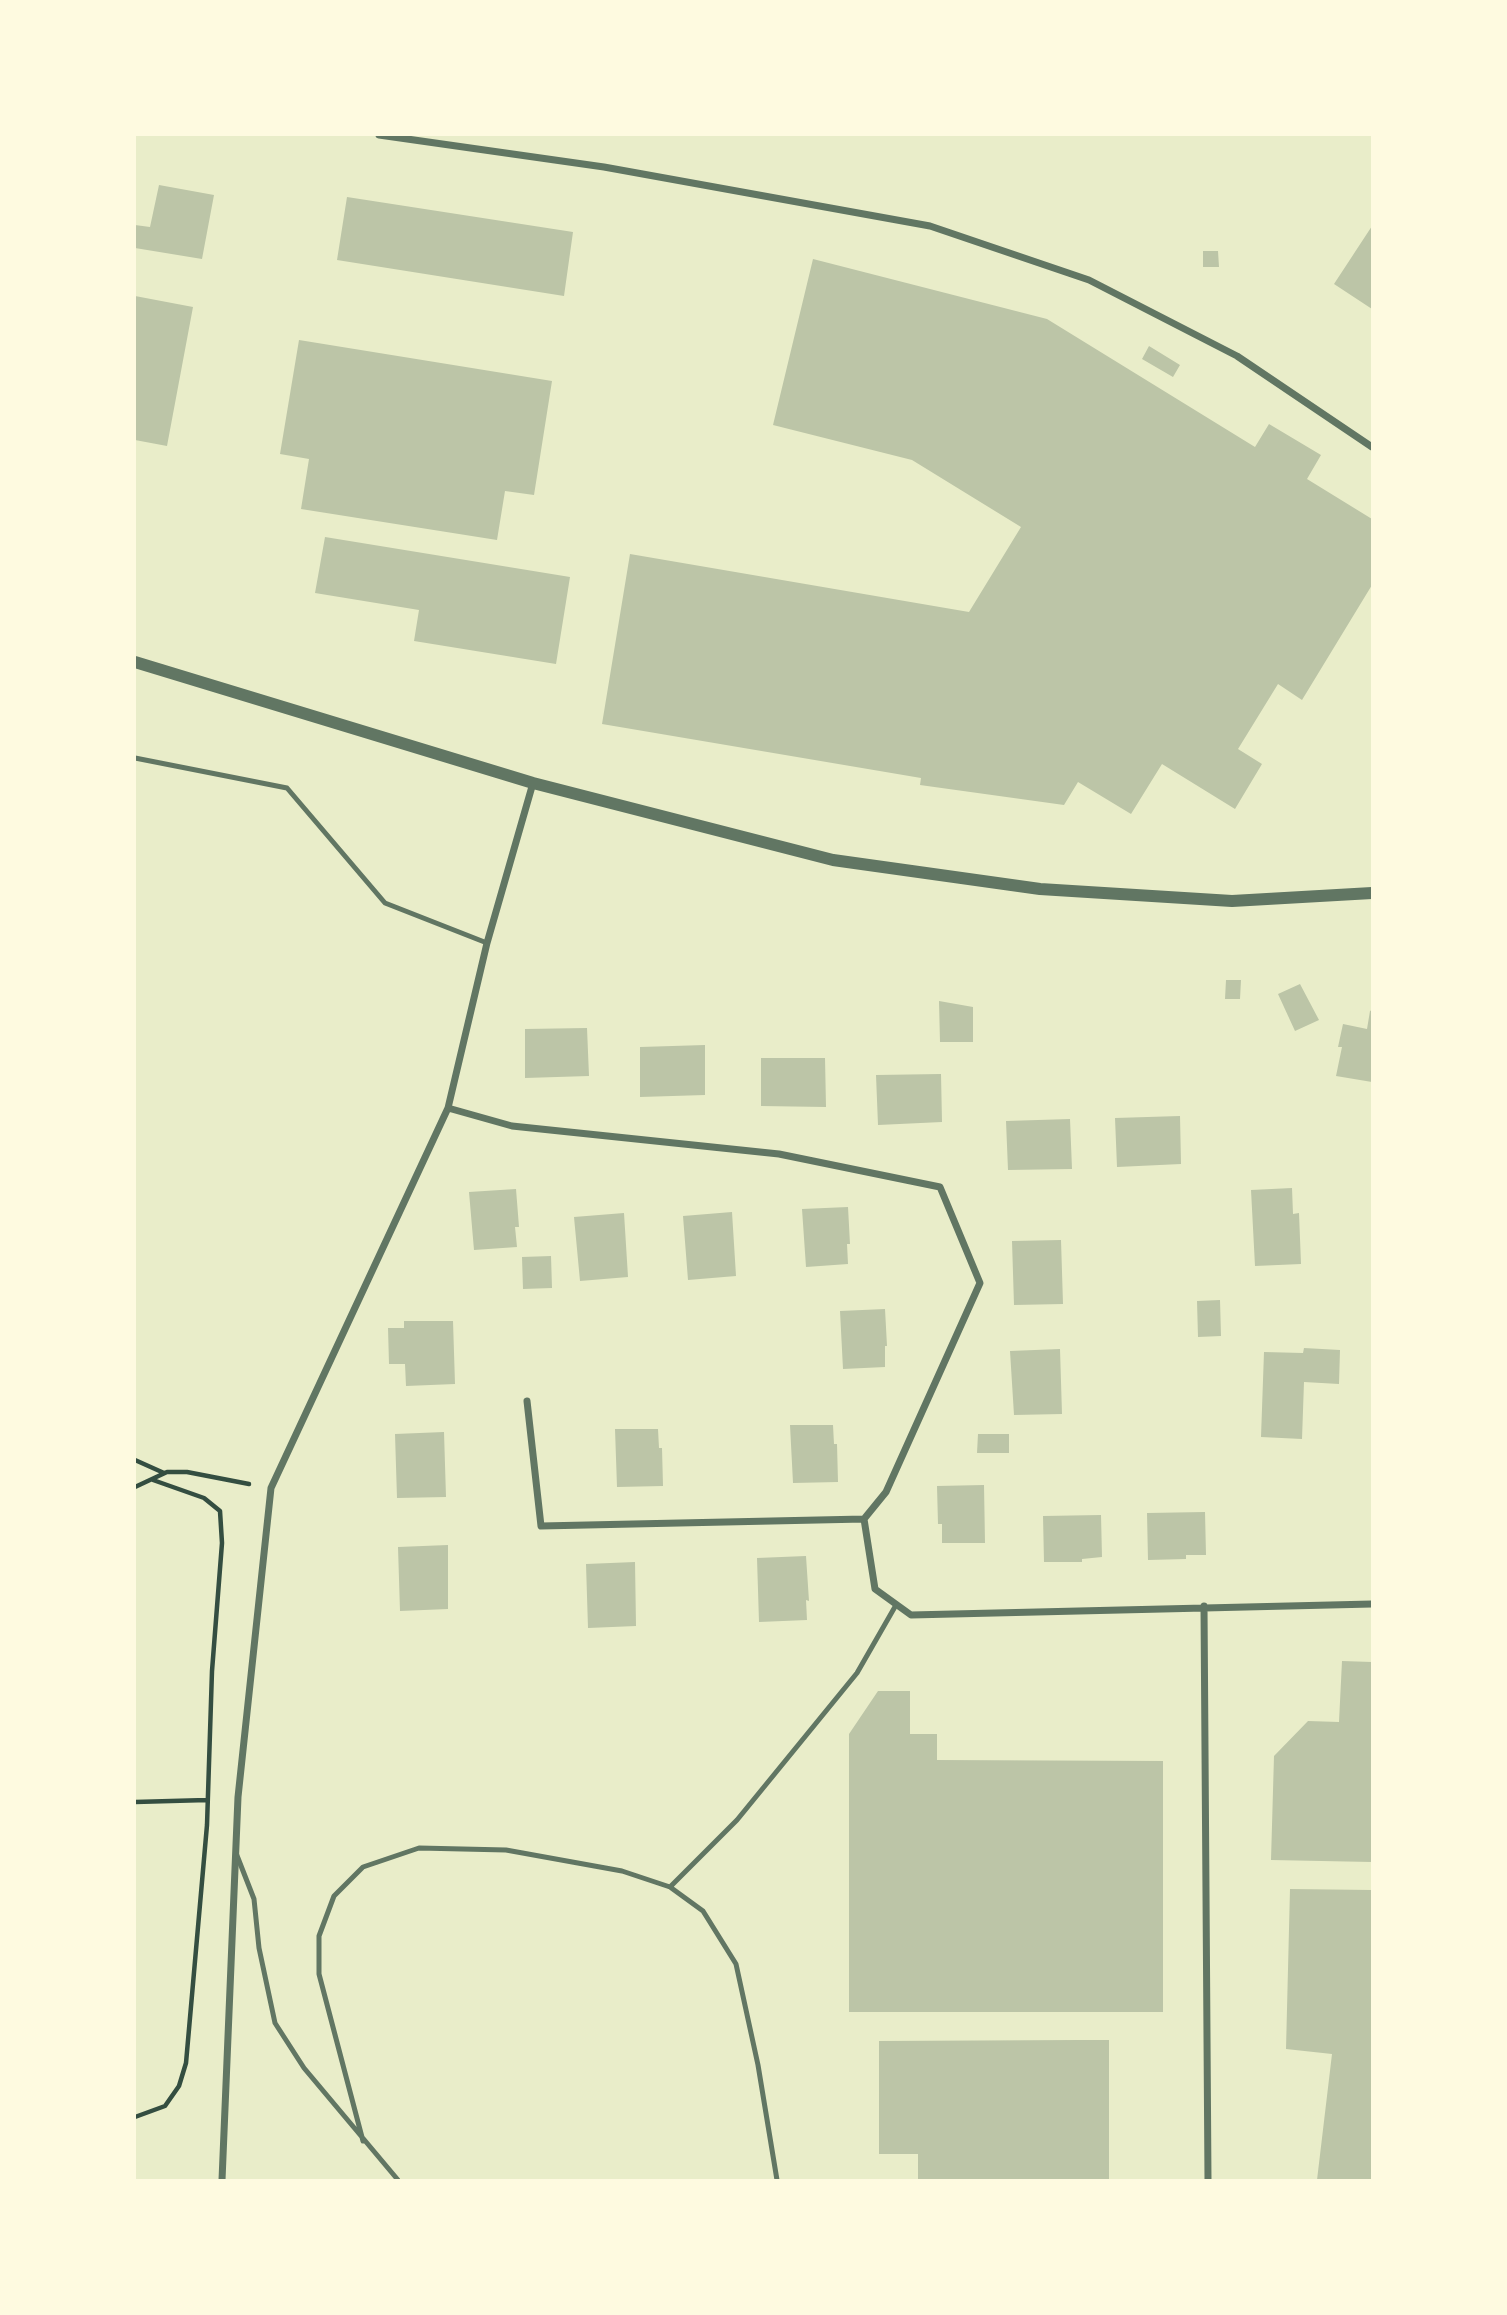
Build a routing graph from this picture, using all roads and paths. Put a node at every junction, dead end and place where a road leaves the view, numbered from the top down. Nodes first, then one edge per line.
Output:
1 (379, 135) edge
2 (1372, 447) edge
3 (135, 662) edge
4 (135, 758) edge
5 (533, 783) junction
6 (1372, 893) edge
7 (487, 943) junction
8 (448, 1108) junction
9 (527, 1401) dead end
10 (135, 1460) edge
11 (165, 1473) junction
12 (153, 1480) junction
13 (135, 1487) edge
14 (271, 1489) junction
15 (864, 1519) junction
16 (1372, 1604) edge
17 (896, 1605) junction
18 (1204, 1606) junction
19 (207, 1800) junction
20 (135, 1802) edge
21 (235, 1850) junction
22 (670, 1887) junction
23 (135, 2116) edge
24 (363, 2141) junction
25 (222, 2180) edge
26 (398, 2180) edge
27 (777, 2180) edge
28 (1208, 2180) edge

1 - 2 street
3 - 5 street
4 - 7 lane
5 - 6 street
5 - 7 street
7 - 8 street
8 - 14 street
8 - 15 street
9 - 15 street
10 - 11 path
11 - 12 path
11 - 14 path
12 - 13 path
12 - 19 path
14 - 21 street
15 - 17 street
16 - 18 street
17 - 18 street
17 - 22 lane
18 - 28 street
19 - 20 path
19 - 23 path
21 - 24 lane
21 - 25 street
22 - 24 lane
22 - 27 lane
24 - 26 lane

